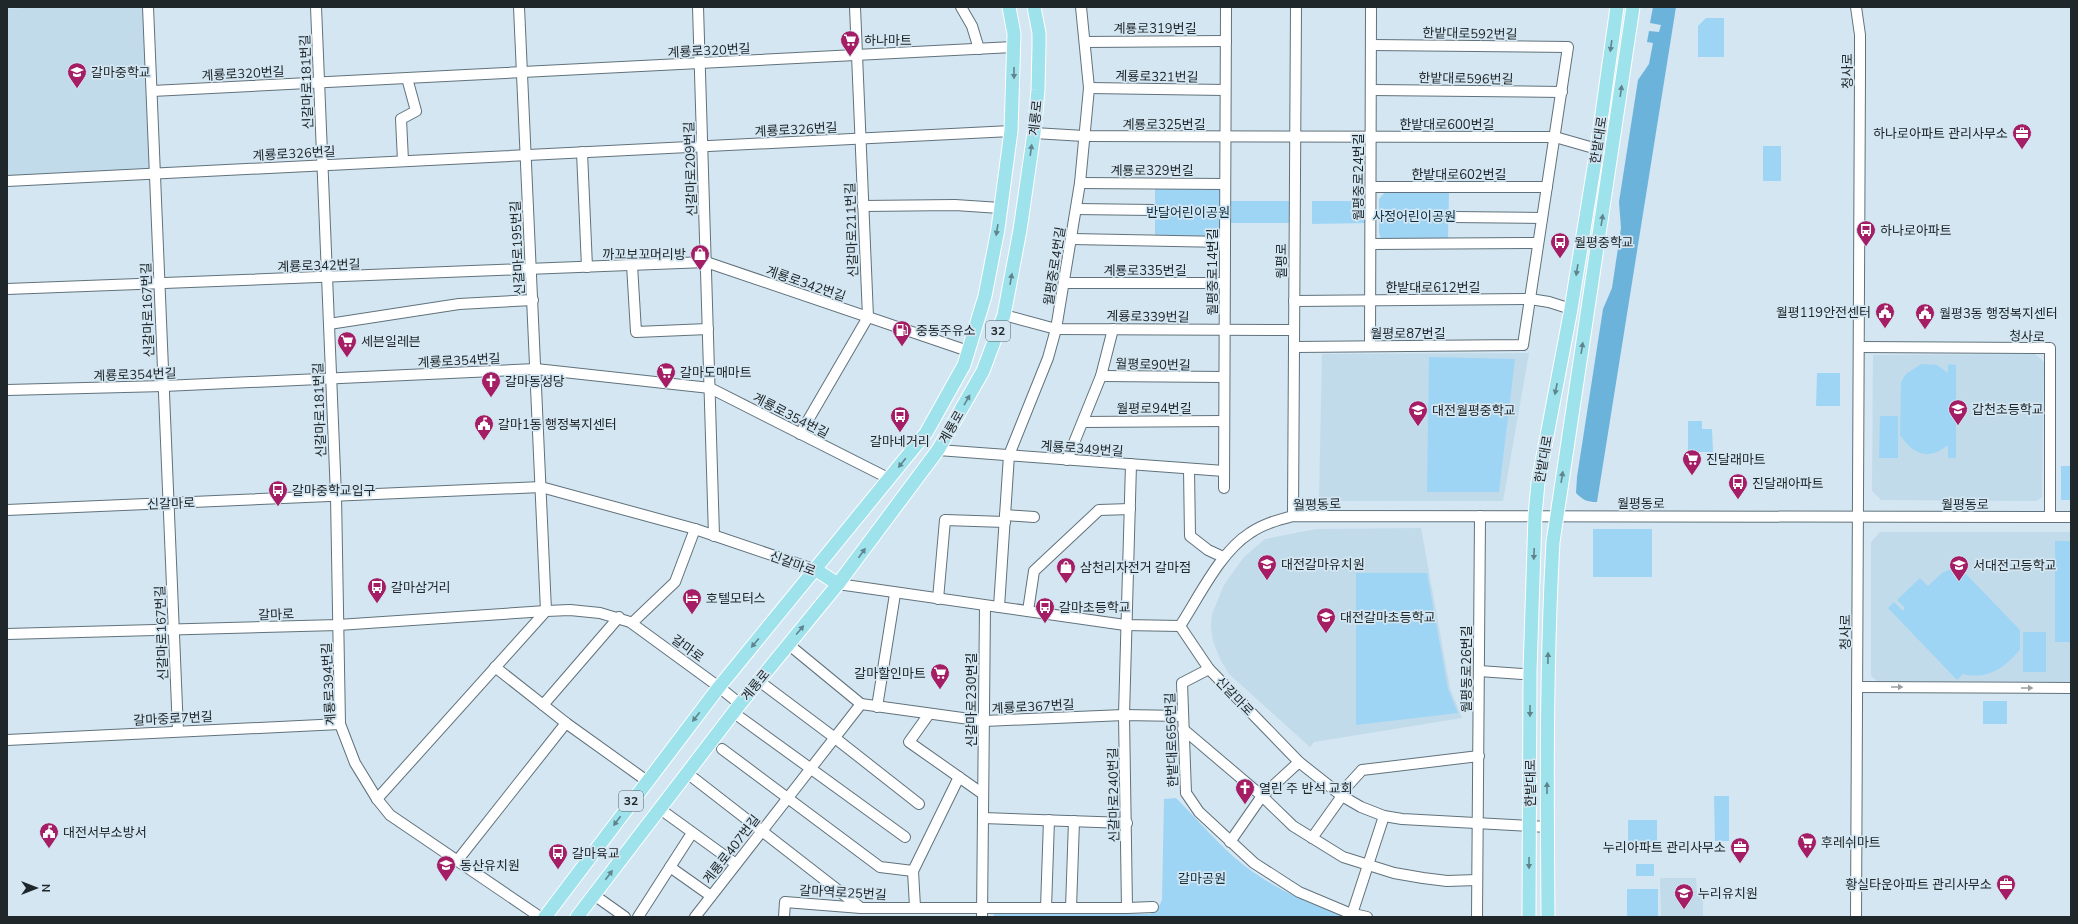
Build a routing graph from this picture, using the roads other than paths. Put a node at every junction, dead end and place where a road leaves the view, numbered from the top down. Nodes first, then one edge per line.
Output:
1 (148, 7) edge
2 (316, 7) edge
3 (520, 7) edge
4 (698, 7) edge
5 (855, 7) edge
6 (961, 7) edge
7 (1009, 7) edge
8 (1034, 7) edge
9 (1081, 7) edge
10 (1226, 7) edge
11 (1296, 7) edge
12 (1371, 7) edge
13 (1617, 7) edge
14 (1633, 7) edge
15 (1856, 7) edge
16 (1863, 7) edge
17 (1860, 35) junction
18 (1226, 41) junction
19 (1085, 42) junction
20 (1371, 45) junction
21 (1013, 47) junction
22 (979, 49) junction
23 (857, 55) junction
24 (700, 63) junction
25 (522, 72) junction
26 (407, 78) junction
27 (319, 82) junction
28 (1089, 88) junction
29 (1225, 90) junction
30 (1371, 90) junction
31 (152, 91) junction
32 (1562, 92) junction
33 (1011, 131) junction
34 (1034, 133) junction
35 (1084, 136) junction
36 (1295, 136) junction
37 (1371, 136) junction
38 (1225, 137) junction
39 (1555, 137) junction
40 (860, 138) junction
41 (702, 146) junction
42 (1597, 149) junction
43 (582, 152) junction
44 (526, 155) junction
45 (403, 161) junction
46 (322, 165) junction
47 (155, 173) junction
48 (7, 181) edge
49 (1080, 183) junction
50 (1225, 184) junction
51 (1371, 187) junction
52 (1547, 187) junction
53 (863, 206) junction
54 (1000, 208) junction
55 (1076, 209) junction
56 (1153, 210) dead end
57 (1452, 217) dead end
58 (1542, 218) junction
59 (1072, 239) junction
60 (1225, 242) junction
61 (1538, 243) junction
62 (1371, 244) junction
63 (706, 262) junction
64 (632, 265) junction
65 (587, 267) junction
66 (531, 270) junction
67 (327, 278) junction
68 (1065, 283) junction
69 (1224, 283) junction
70 (160, 285) junction
71 (7, 289) edge
72 (1530, 299) junction
73 (533, 300) junction
74 (1370, 300) junction
75 (1294, 301) junction
76 (1571, 310) junction
77 (1004, 315) junction
78 (868, 317) junction
79 (329, 324) junction
80 (1056, 328) junction
81 (708, 329) junction
82 (1113, 329) junction
83 (1224, 330) junction
84 (1294, 330) junction
85 (1370, 346) junction
86 (1294, 347) junction
87 (1859, 347) junction
88 (968, 351) junction
89 (536, 369) junction
90 (1101, 376) junction
91 (1224, 377) junction
92 (331, 378) junction
93 (164, 386) junction
94 (710, 388) junction
95 (7, 390) edge
96 (1224, 421) junction
97 (1083, 422) junction
98 (800, 434) junction
99 (938, 450) junction
100 (1009, 455) junction
101 (1067, 460) junction
102 (1131, 464) junction
103 (1189, 469) junction
104 (1224, 471) junction
105 (890, 478) junction
106 (541, 487) junction
107 (1224, 488) dead end
108 (336, 496) junction
109 (168, 503) junction
110 (7, 510) edge
111 (1130, 510) junction
112 (1535, 515) junction
113 (1557, 515) junction
114 (1293, 516) junction
115 (1480, 516) junction
116 (1859, 516) junction
117 (1034, 517) dead end
118 (2050, 517) junction
119 (2071, 517) edge
120 (1005, 518) junction
121 (695, 529) junction
122 (714, 536) junction
123 (1223, 556) junction
124 (816, 570) junction
125 (838, 584) junction
126 (896, 594) junction
127 (938, 599) junction
128 (985, 606) junction
129 (999, 607) junction
130 (546, 611) junction
131 (1028, 611) junction
132 (619, 618) junction
133 (632, 623) junction
134 (1125, 625) junction
135 (338, 626) junction
136 (1180, 626) junction
137 (174, 630) junction
138 (7, 634) edge
139 (788, 644) junction
140 (495, 667) junction
141 (1209, 669) junction
142 (1479, 670) junction
143 (1530, 672) junction
144 (759, 682) junction
145 (719, 686) junction
146 (1858, 687) junction
147 (2071, 688) edge
148 (861, 704) junction
149 (543, 705) junction
150 (877, 706) junction
151 (737, 708) junction
152 (929, 714) junction
153 (1124, 715) junction
154 (1182, 716) junction
155 (984, 721) junction
156 (566, 723) junction
157 (340, 724) junction
158 (1183, 729) junction
159 (178, 731) junction
160 (835, 738) junction
161 (7, 740) edge
162 (722, 749) dead end
163 (1479, 756) junction
164 (1299, 762) junction
165 (810, 769) junction
166 (687, 773) junction
167 (959, 777) junction
168 (647, 781) junction
169 (983, 794) junction
170 (1341, 795) junction
171 (1262, 796) junction
172 (788, 798) junction
173 (377, 799) junction
174 (919, 804) dead end
175 (660, 809) junction
176 (1384, 816) junction
177 (983, 818) junction
178 (1049, 820) junction
179 (1074, 821) junction
180 (1127, 823) junction
181 (1478, 823) junction
182 (1530, 824) junction
183 (1548, 827) junction
184 (762, 830) junction
185 (692, 833) junction
186 (905, 837) dead end
187 (1312, 838) junction
188 (1230, 842) junction
189 (457, 861) junction
190 (736, 864) junction
191 (1366, 865) junction
192 (670, 868) junction
193 (913, 871) junction
194 (1478, 880) junction
195 (594, 896) junction
196 (711, 896) junction
197 (915, 907) junction
198 (1153, 907) dead end
199 (860, 908) junction
200 (1046, 908) junction
201 (1071, 908) junction
202 (1127, 908) junction
203 (982, 912) edge
204 (1352, 914) junction
205 (540, 917) edge
206 (545, 917) edge
207 (577, 917) edge
208 (625, 917) edge
209 (638, 917) edge
210 (694, 917) edge
211 (784, 917) edge
212 (1367, 917) edge
213 (1477, 917) edge
214 (1529, 917) edge
215 (1548, 917) edge
216 (1856, 917) edge

1 - 31 street, 신갈마로167번길
2 - 27 street, 신갈마로181번길
3 - 25 street, 신갈마로195번길
4 - 24 street, 신갈마로209번길
5 - 23 street, 신갈마로211번길
6 - 22 street
7 - 21 main road, 계룡로 / 32
8 - 34 main road, 계룡로 / 32
9 - 19 street, 월평중로4번길
10 - 18 street, 월평중로14번길
11 - 36 street, 월평로
12 - 20 street, 월평중로24번길
13 -> 42 main road, 한밭대로
113 -> 14 main road, 한밭대로
15 - 17 street
16 - 17 street
17 - 87 street, 청사로
18 - 19 street, 계룡로319번길
18 - 29 street, 월평중로14번길
19 - 28 street, 월평중로4번길
20 - 30 street, 월평중로24번길
20 - 32 street, 한밭대로592번길
21 - 22 street, 계룡로320번길
21 -> 33 main road, 계룡로 / 32
22 - 23 street, 계룡로320번길
23 - 24 street, 계룡로320번길
23 - 40 street, 신갈마로211번길
24 - 25 street, 계룡로320번길
24 - 41 street, 신갈마로209번길
25 - 26 street, 계룡로320번길
25 - 44 street, 신갈마로195번길
26 - 27 street, 계룡로320번길
26 - 45 street
27 - 31 street, 계룡로320번길
27 - 46 street, 신갈마로181번길
28 - 29 street, 계룡로321번길
28 - 35 street, 월평중로4번길
29 - 38 street, 월평중로14번길
30 - 32 street, 한밭대로596번길
30 - 37 street, 월평중로24번길
31 - 47 street, 신갈마로167번길
32 - 39 street
33 - 40 street, 계룡로326번길
33 - 54 main road, 계룡로 / 32
34 - 35 street, 계룡로325번길
77 -> 34 main road, 계룡로 / 32
35 - 38 street, 계룡로325번길
35 - 49 street, 월평중로4번길
36 - 37 street, 한밭대로600번길
36 - 38 street, 계룡로325번길
36 - 75 street, 월평로
37 - 39 street, 한밭대로600번길
37 - 51 street, 월평중로24번길
38 - 50 street, 월평중로14번길
39 - 42 street, 한밭대로600번길
39 - 52 street
40 - 41 street, 계룡로326번길
40 - 53 street, 신갈마로211번길
41 - 43 street, 계룡로326번길
41 - 63 street, 신갈마로209번길
42 -> 76 main road, 한밭대로
43 - 44 street, 계룡로326번길
43 - 65 street
44 - 45 street, 계룡로326번길
44 - 66 street, 신갈마로195번길
45 - 46 street, 계룡로326번길
46 - 47 street, 계룡로326번길
46 - 67 street, 신갈마로181번길
47 - 48 street, 계룡로326번길
47 - 70 street, 신갈마로167번길
49 - 50 street, 계룡로329번길
49 - 55 street, 월평중로4번길
50 - 60 street, 월평중로14번길
51 - 52 street, 한밭대로602번길
51 - 62 street, 월평중로24번길
52 - 58 street
53 - 54 street
53 - 78 street, 신갈마로211번길
54 -> 88 main road, 계룡로 / 32
55 - 56 street
55 - 59 street, 월평중로4번길
57 - 58 street
58 - 61 street
59 - 60 street
59 - 68 street, 월평중로4번길
60 - 69 street, 월평중로14번길
61 - 62 street
61 - 72 street
62 - 74 street, 월평중로24번길
63 - 64 street, 계룡로342번길
63 - 78 street, 계룡로342번길
63 - 81 street, 신갈마로209번길
64 - 65 street, 계룡로342번길
64 - 81 street
65 - 66 street, 계룡로342번길
66 - 67 street, 계룡로342번길
66 - 73 street, 신갈마로195번길
67 - 70 street, 계룡로342번길
67 - 79 street, 신갈마로181번길
68 - 69 street, 계룡로335번길
68 - 80 street, 월평중로4번길
69 - 83 street, 월평중로14번길
70 - 71 street, 계룡로342번길
70 - 93 street, 신갈마로167번길
72 - 74 street, 한밭대로612번길
72 - 76 street, 한밭대로612번길
72 - 85 street, 월평로87번길
73 - 79 street
73 - 89 street, 신갈마로195번길
74 - 75 street, 한밭대로612번길
74 - 85 street, 월평중로24번길
75 - 84 street, 월평로
76 -> 112 main road, 한밭대로
77 - 80 street, 계룡로339번길
99 -> 77 main road, 계룡로 / 32
78 - 88 street, 계룡로342번길
78 - 98 street
79 - 92 street, 신갈마로181번길
80 - 82 street, 계룡로339번길
80 - 100 street, 월평중로4번길
81 - 94 street, 신갈마로209번길
82 - 83 street, 계룡로339번길
82 - 90 street
83 - 84 street, 계룡로339번길
83 - 91 street, 월평중로14번길
84 - 86 street, 월평로
85 - 86 street, 월평로87번길
86 - 114 street, 월평로
87 - 116 street, 청사로
87 - 118 street, 청사로
88 -> 105 main road, 계룡로 / 32
89 - 92 street, 계룡로354번길
89 - 94 street, 계룡로354번길
89 - 106 street, 신갈마로195번길
90 - 91 street, 월평로90번길
90 - 97 street, 월평로90번길
91 - 96 street, 월평중로14번길
92 - 93 street, 계룡로354번길
92 - 108 street, 신갈마로181번길
93 - 95 street, 계룡로354번길
93 - 109 street, 신갈마로167번길
94 - 98 street, 계룡로354번길
94 - 122 street, 신갈마로209번길
96 - 97 street, 월평로94번길
96 - 104 street, 월평중로14번길
97 - 101 street, 월평로90번길
98 - 105 street, 계룡로354번길
99 - 100 street, 계룡로349번길
125 -> 99 main road, 계룡로 / 32
100 - 101 street, 계룡로349번길
100 - 120 street, 월평중로4번길
101 - 102 street, 계룡로349번길
102 - 103 street, 계룡로349번길
102 - 111 street
103 - 104 street, 계룡로349번길
103 - 123 street
104 - 107 street, 월평중로14번길
105 - 124 main road, 계룡로 / 32
106 - 108 street, 신갈마로
106 - 121 street, 신갈마로
106 - 130 street
108 - 109 street, 신갈마로
108 - 135 street
109 - 110 street, 신갈마로
109 - 137 street, 신갈마로167번길
111 - 131 street
111 - 134 street
112 - 113 street, 월평동로
112 - 115 street, 월평동로
112 -> 143 main road, 한밭대로
113 - 116 street, 월평동로
183 -> 113 main road, 한밭대로
114 - 115 street, 월평동로
114 - 123 street, 월평동로
115 - 142 street, 월평동로26번길
116 - 118 street, 월평동로
116 - 146 street, 청사로
117 - 120 street
118 - 119 street, 월평동로
120 - 127 street
120 - 129 street, 월평중로4번길
121 - 122 street, 신갈마로
121 - 133 street
122 - 124 street, 신갈마로
123 - 136 street, 월평동로
124 - 125 main road, 신갈마로
124 -> 145 main road, 계룡로 / 32
125 - 126 street, 신갈마로
139 -> 125 main road, 계룡로 / 32
126 - 127 street, 신갈마로
126 - 150 street
127 - 128 street, 신갈마로
128 - 129 street, 신갈마로
128 - 155 street, 신갈마로230번길
129 - 131 street, 신갈마로
130 - 132 street, 갈마로
130 - 135 street, 갈마로
130 - 140 street
131 - 134 street, 신갈마로
132 - 133 street, 갈마로
132 - 149 street
133 - 145 street, 갈마로
134 - 136 street, 신갈마로
134 - 153 street, 신갈마로240번길
135 - 137 street, 갈마로
135 - 157 street, 계룡로394번길
136 - 141 street, 신갈마로
137 - 138 street, 갈마로
137 - 159 street, 신갈마로167번길
139 - 144 main road, 계룡로 / 32
139 - 148 street
140 - 149 street
140 - 173 street
141 - 154 street, 한밭대로656번길
141 - 164 street, 신갈마로
142 - 143 street
142 - 163 street, 월평동로26번길
143 -> 182 main road, 한밭대로
144 - 151 main road, 계룡로 / 32
144 - 160 street
145 - 151 street, 갈마로
145 -> 168 main road, 계룡로 / 32
146 -> 147 street
146 - 216 street, 청사로
148 - 150 street, 계룡로367번길
148 - 160 street, 계룡로407번길
149 - 156 street
150 - 152 street, 계룡로367번길
151 - 165 street, 갈마로
151 - 166 main road, 계룡로 / 32
152 - 155 street, 계룡로367번길
152 - 167 street
153 - 154 street, 계룡로367번길
153 - 155 street, 계룡로367번길
153 - 180 street, 신갈마로240번길
154 - 158 street, 한밭대로656번길
155 - 169 street, 신갈마로230번길
156 - 168 street
156 - 189 street
157 - 159 street, 갈마중로7번길
157 - 173 street, 계룡로394번길
158 - 171 street
158 - 188 street, 한밭대로656번길
159 - 161 street, 갈마중로7번길
160 - 165 street, 계룡로407번길
160 - 174 street
162 - 172 street
163 - 170 street
163 - 181 street, 월평동로26번길
164 - 170 street, 신갈마로
164 - 171 street
165 - 172 street, 계룡로407번길
165 - 186 street
166 - 175 main road, 계룡로 / 32
166 - 184 street
167 - 169 street
167 - 193 street
168 -> 206 main road, 계룡로 / 32
169 - 177 street, 신갈마로230번길
170 - 176 street, 신갈마로
170 - 187 street
171 - 187 street
171 - 188 street
172 - 184 street, 계룡로407번길
172 - 193 street
173 - 189 street, 계룡로394번길
175 - 185 street
195 -> 175 main road, 계룡로 / 32
176 - 181 street, 신갈마로
176 - 191 street
177 - 178 street
177 - 203 street, 신갈마로230번길
178 - 179 street
178 - 200 street
179 - 180 street
179 - 201 street
180 - 202 street, 신갈마로240번길
181 - 182 street, 신갈마로
181 - 194 street, 월평동로26번길
182 - 183 street, 신갈마로
182 -> 214 main road, 한밭대로
183 - 215 main road, 한밭대로
184 - 190 street, 계룡로407번길
184 - 199 street
185 - 190 street
185 - 192 street
187 - 191 street
188 - 204 street, 한밭대로656번길
189 - 205 street, 계룡로394번길
190 - 196 street, 계룡로407번길
191 - 194 street
191 - 204 street
192 - 196 street
192 - 209 street
193 - 197 street
194 - 213 street, 월평동로26번길
195 - 207 main road, 계룡로 / 32
195 - 208 street
196 - 210 street, 계룡로407번길
197 - 199 street, 갈마역로25번길
197 - 203 street, 갈마역로25번길
198 - 202 street
199 - 211 street, 갈마역로25번길
200 - 201 street
200 - 203 street
201 - 202 street
204 - 212 street, 한밭대로656번길

